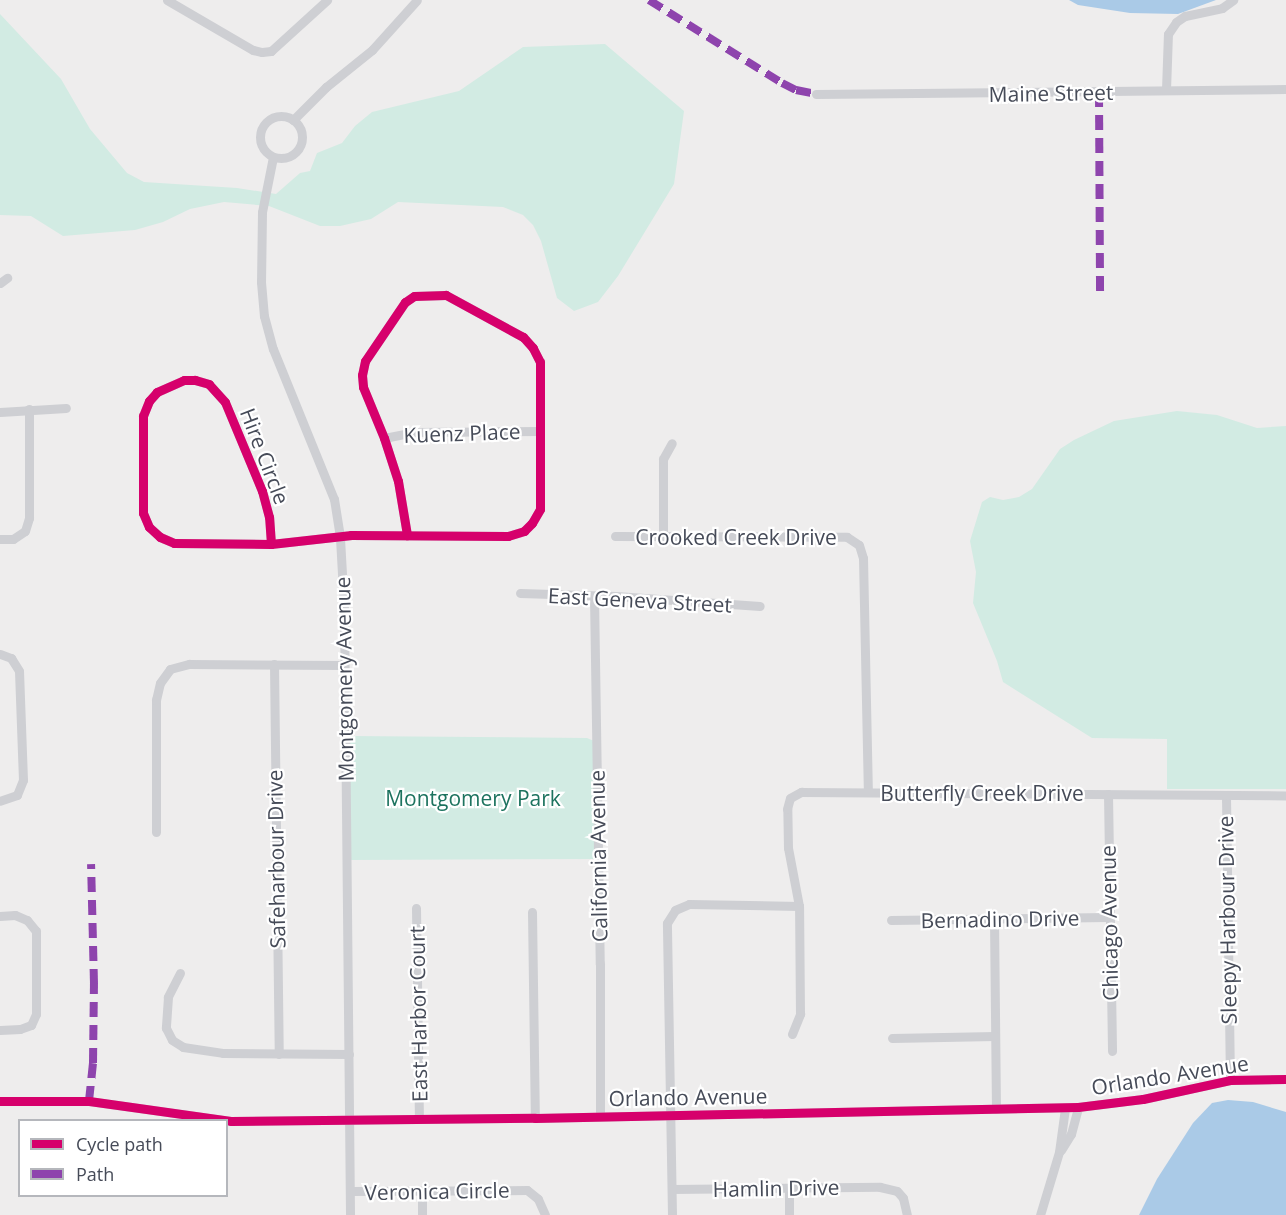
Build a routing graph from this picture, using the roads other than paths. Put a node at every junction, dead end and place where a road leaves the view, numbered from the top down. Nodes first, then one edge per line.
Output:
1 (167, 0) edge
2 (327, 0) edge
3 (417, 0) edge
4 (1233, 0) edge
5 (184, 4) edge
6 (1286, 89) edge
7 (1166, 90) junction
8 (816, 94) dead end
9 (293, 120) junction
10 (273, 157) junction
11 (66, 408) dead end
12 (29, 409) junction
13 (0, 412) edge
14 (540, 431) junction
15 (384, 438) junction
16 (672, 443) dead end
17 (407, 535) junction
18 (615, 536) dead end
19 (663, 536) junction
20 (340, 538) junction
21 (0, 539) edge
22 (271, 544) junction
23 (520, 593) dead end
24 (594, 596) junction
25 (760, 606) dead end
26 (0, 654) edge
27 (274, 664) junction
28 (344, 664) junction
29 (868, 792) junction
30 (1108, 794) junction
31 (1286, 795) edge
32 (1226, 796) junction
33 (0, 801) edge
34 (156, 832) dead end
35 (799, 906) junction
36 (416, 908) dead end
37 (532, 912) dead end
38 (0, 916) edge
39 (1108, 917) junction
40 (994, 919) junction
41 (891, 920) dead end
42 (180, 973) dead end
43 (0, 1030) edge
44 (792, 1034) dead end
45 (995, 1036) junction
46 (892, 1038) dead end
47 (1112, 1051) dead end
48 (279, 1054) junction
49 (349, 1054) junction
50 (1286, 1079) edge
51 (1230, 1080) junction
52 (0, 1101) edge
53 (1078, 1107) junction
54 (1065, 1108) junction
55 (996, 1109) junction
56 (671, 1115) junction
57 (600, 1116) junction
58 (535, 1118) junction
59 (217, 1119) edge
60 (419, 1119) junction
61 (349, 1120) junction
62 (228, 1121) edge
63 (1059, 1152) junction
64 (789, 1188) junction
65 (672, 1189) junction
66 (350, 1191) junction
67 (422, 1191) junction
68 (350, 1215) edge
69 (422, 1215) edge
70 (545, 1215) edge
71 (672, 1215) edge
72 (789, 1215) edge
73 (907, 1215) edge
74 (1040, 1215) edge

1 - 5 street
2 - 5 street
3 - 9 street
4 - 7 street
6 - 7 street, Maine Street
7 - 8 street, Maine Street
9 - 10 street
9 - 10 street
10 - 20 street, Montgomery Avenue
11 - 12 street
12 - 13 street
12 - 21 street
14 - 15 street, Kuenz Place
14 - 15 street
14 - 17 street, Hire Circle
15 - 17 street
16 - 19 street
17 - 20 street, Hire Circle
18 - 19 street, Crooked Creek Drive
19 - 29 street, Crooked Creek Drive
20 - 22 street, Hire Circle
20 - 28 street, Montgomery Avenue
22 - 22 street, Hire Circle
23 - 24 street, East Geneva Street
24 - 25 street, East Geneva Street
24 - 57 street, California Avenue
26 - 33 street
27 - 28 street
27 - 34 street
27 - 48 street, Safeharbour Drive
28 - 49 street, Montgomery Avenue
29 - 30 street, Butterfly Creek Drive
29 - 35 street, Butterfly Creek Drive
30 - 32 street, Butterfly Creek Drive
30 - 39 street, Chicago Avenue
31 - 32 street, Butterfly Creek Drive
32 - 51 street, Sleepy Harbour Drive
35 - 44 street
35 - 56 street
36 - 60 street, East Harbor Court
37 - 58 street
38 - 43 street
39 - 40 street, Bernadino Drive
39 - 47 street, Chicago Avenue
40 - 41 street, Bernadino Drive
40 - 45 street
42 - 48 street
45 - 46 street
45 - 55 street
48 - 49 street
49 - 61 street, Montgomery Avenue
50 - 51 street, Orlando Avenue
51 - 53 street, Orlando Avenue
52 - 59 street, Orlando Avenue
53 - 54 street, Orlando Avenue
53 - 63 street
54 - 55 street, Orlando Avenue
54 - 63 street
55 - 56 street, Orlando Avenue
56 - 57 street, Orlando Avenue
56 - 65 street
57 - 58 street, Orlando Avenue
58 - 60 street, Orlando Avenue
60 - 61 street, Orlando Avenue
61 - 62 street, Orlando Avenue
61 - 66 street, Montgomery Avenue
63 - 74 street
64 - 65 street, Hamlin Drive
64 - 72 street
64 - 73 street, Hamlin Drive
65 - 71 street
66 - 67 street, Veronica Circle
66 - 68 street, Montgomery Avenue
67 - 69 street
67 - 70 street, Veronica Circle

